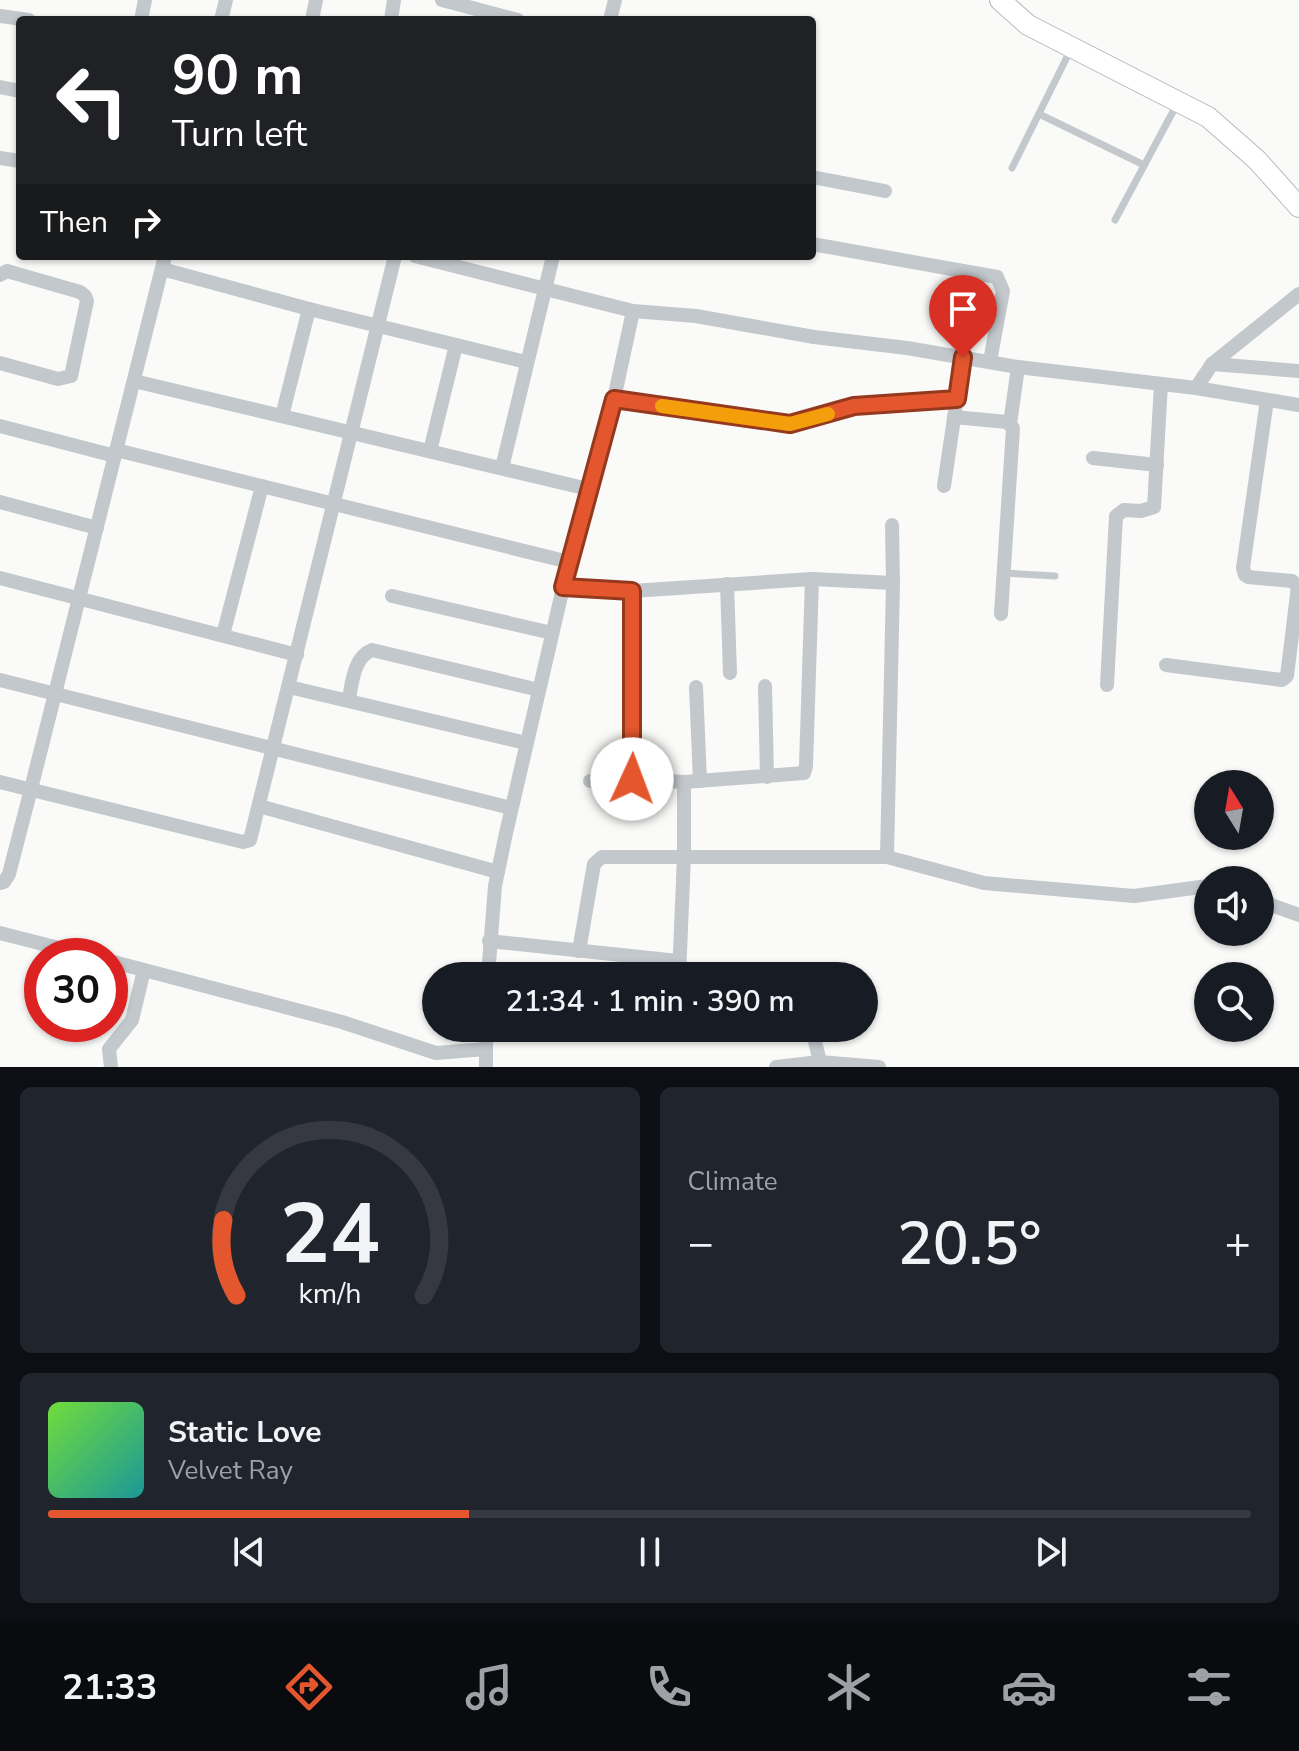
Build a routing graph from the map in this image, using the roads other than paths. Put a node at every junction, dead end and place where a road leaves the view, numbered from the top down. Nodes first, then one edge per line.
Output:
1 (442, 0) edge
2 (1000, 0) edge
3 (503, 16) edge
4 (1072, 47) junction
5 (1178, 102) junction
6 (1039, 114) junction
7 (1144, 165) junction
8 (1012, 168) dead end
9 (816, 178) edge
10 (885, 191) dead end
11 (1299, 207) edge
12 (1115, 220) dead end
13 (816, 245) edge
14 (164, 260) edge
15 (167, 260) edge
16 (394, 260) edge
17 (431, 260) edge
18 (552, 260) edge
19 (0, 275) edge
20 (545, 289) junction
21 (1299, 294) edge
22 (309, 309) junction
23 (633, 311) junction
24 (378, 324) junction
25 (456, 345) junction
26 (963, 357) junction
27 (990, 361) junction
28 (526, 362) junction
29 (0, 363) edge
30 (1212, 364) junction
31 (1018, 367) junction
32 (1299, 371) edge
33 (134, 381) junction
34 (1161, 384) junction
35 (1196, 388) junction
36 (614, 399) junction
37 (957, 399) junction
38 (1267, 400) junction
39 (1299, 405) edge
40 (282, 416) junction
41 (954, 417) junction
42 (1010, 424) junction
43 (0, 426) edge
44 (352, 432) junction
45 (430, 451) junction
46 (116, 453) junction
47 (1093, 458) dead end
48 (1157, 465) junction
49 (502, 468) junction
50 (262, 486) junction
51 (944, 486) dead end
52 (588, 489) junction
53 (0, 502) edge
54 (334, 503) junction
55 (892, 525) dead end
56 (97, 528) junction
57 (569, 562) junction
58 (1004, 573) junction
59 (1055, 576) dead end
60 (0, 578) edge
61 (812, 579) junction
62 (893, 583) junction
63 (727, 584) junction
64 (563, 587) junction
65 (632, 591) junction
66 (392, 596) dead end
67 (79, 599) junction
68 (1001, 614) dead end
69 (552, 633) junction
70 (223, 635) junction
71 (297, 655) junction
72 (1166, 665) dead end
73 (730, 673) dead end
74 (0, 680) edge
75 (1107, 685) dead end
76 (765, 686) dead end
77 (289, 687) junction
78 (696, 687) dead end
79 (539, 690) junction
80 (55, 694) junction
81 (349, 699) junction
82 (526, 743) junction
83 (274, 750) junction
84 (767, 777) junction
85 (632, 779) junction
86 (590, 781) dead end
87 (700, 781) junction
88 (0, 782) edge
89 (684, 782) junction
90 (31, 789) junction
91 (259, 806) junction
92 (511, 808) junction
93 (684, 856) junction
94 (887, 857) junction
95 (498, 872) junction
96 (0, 883) edge
97 (1194, 888) edge
98 (1274, 906) edge
99 (1299, 915) edge
100 (0, 933) edge
101 (24, 939) edge
102 (489, 941) junction
103 (579, 951) junction
104 (488, 962) edge
105 (643, 962) edge
106 (678, 962) edge
107 (128, 966) edge
108 (144, 970) junction
109 (486, 1042) edge
110 (815, 1042) edge
111 (486, 1049) junction
112 (820, 1062) junction
113 (111, 1067) edge
114 (486, 1067) edge
115 (776, 1067) edge
116 (879, 1067) edge

1 - 3 street
2 - 4 street
4 - 5 street
4 - 6 lane
5 - 7 lane
5 - 11 street
6 - 7 lane
6 - 8 lane
7 - 12 lane
9 - 10 street
13 - 27 street
14 - 33 street
15 - 22 street
16 - 24 street
17 - 20 street
18 - 20 street
19 - 29 street
20 - 23 street
20 - 28 street
21 - 30 street
22 - 24 street
22 - 40 street
23 - 26 street
23 - 36 street
24 - 25 street
24 - 44 street
25 - 28 street
25 - 45 street
26 - 27 street
26 - 37 street
27 - 31 street
28 - 49 street
30 - 32 street
30 - 35 street
31 - 34 street
31 - 42 street
33 - 40 street
33 - 46 street
34 - 35 street
34 - 48 street
35 - 38 street
36 - 37 street
36 - 52 street
37 - 41 street
38 - 39 street
38 - 72 street
40 - 44 street
41 - 42 street
41 - 51 street
42 - 58 street
43 - 46 street
44 - 45 street
44 - 54 street
45 - 49 street
46 - 50 street
46 - 56 street
47 - 48 street
48 - 75 street
49 - 52 street
50 - 54 street
50 - 70 street
52 - 57 street
53 - 56 street
54 - 57 street
54 - 71 street
55 - 62 street
56 - 67 street
57 - 64 street
58 - 59 lane
58 - 68 street
60 - 67 street
61 - 62 street
61 - 63 street
61 - 84 street
62 - 94 street
63 - 65 street
63 - 73 street
64 - 65 street
64 - 69 street
65 - 85 street
66 - 69 street
67 - 70 street
67 - 80 street
69 - 79 street
70 - 71 street
71 - 77 street
74 - 80 street
76 - 84 street
77 - 81 street
77 - 83 street
78 - 87 street
79 - 81 street
79 - 82 street
80 - 83 street
80 - 90 street
81 - 82 street
82 - 92 street
83 - 91 street
83 - 92 street
84 - 87 street
85 - 86 street
85 - 89 street
87 - 89 street
88 - 90 street
89 - 93 street
90 - 91 street
90 - 96 street
91 - 95 street
92 - 95 street
93 - 94 street
93 - 103 street
93 - 106 street
94 - 97 street
95 - 102 street
98 - 99 street
100 - 101 street
102 - 103 street
102 - 104 street
103 - 105 street
107 - 108 street
108 - 111 street
108 - 113 street
109 - 111 street
110 - 112 street
111 - 114 street
112 - 115 street
112 - 116 street

